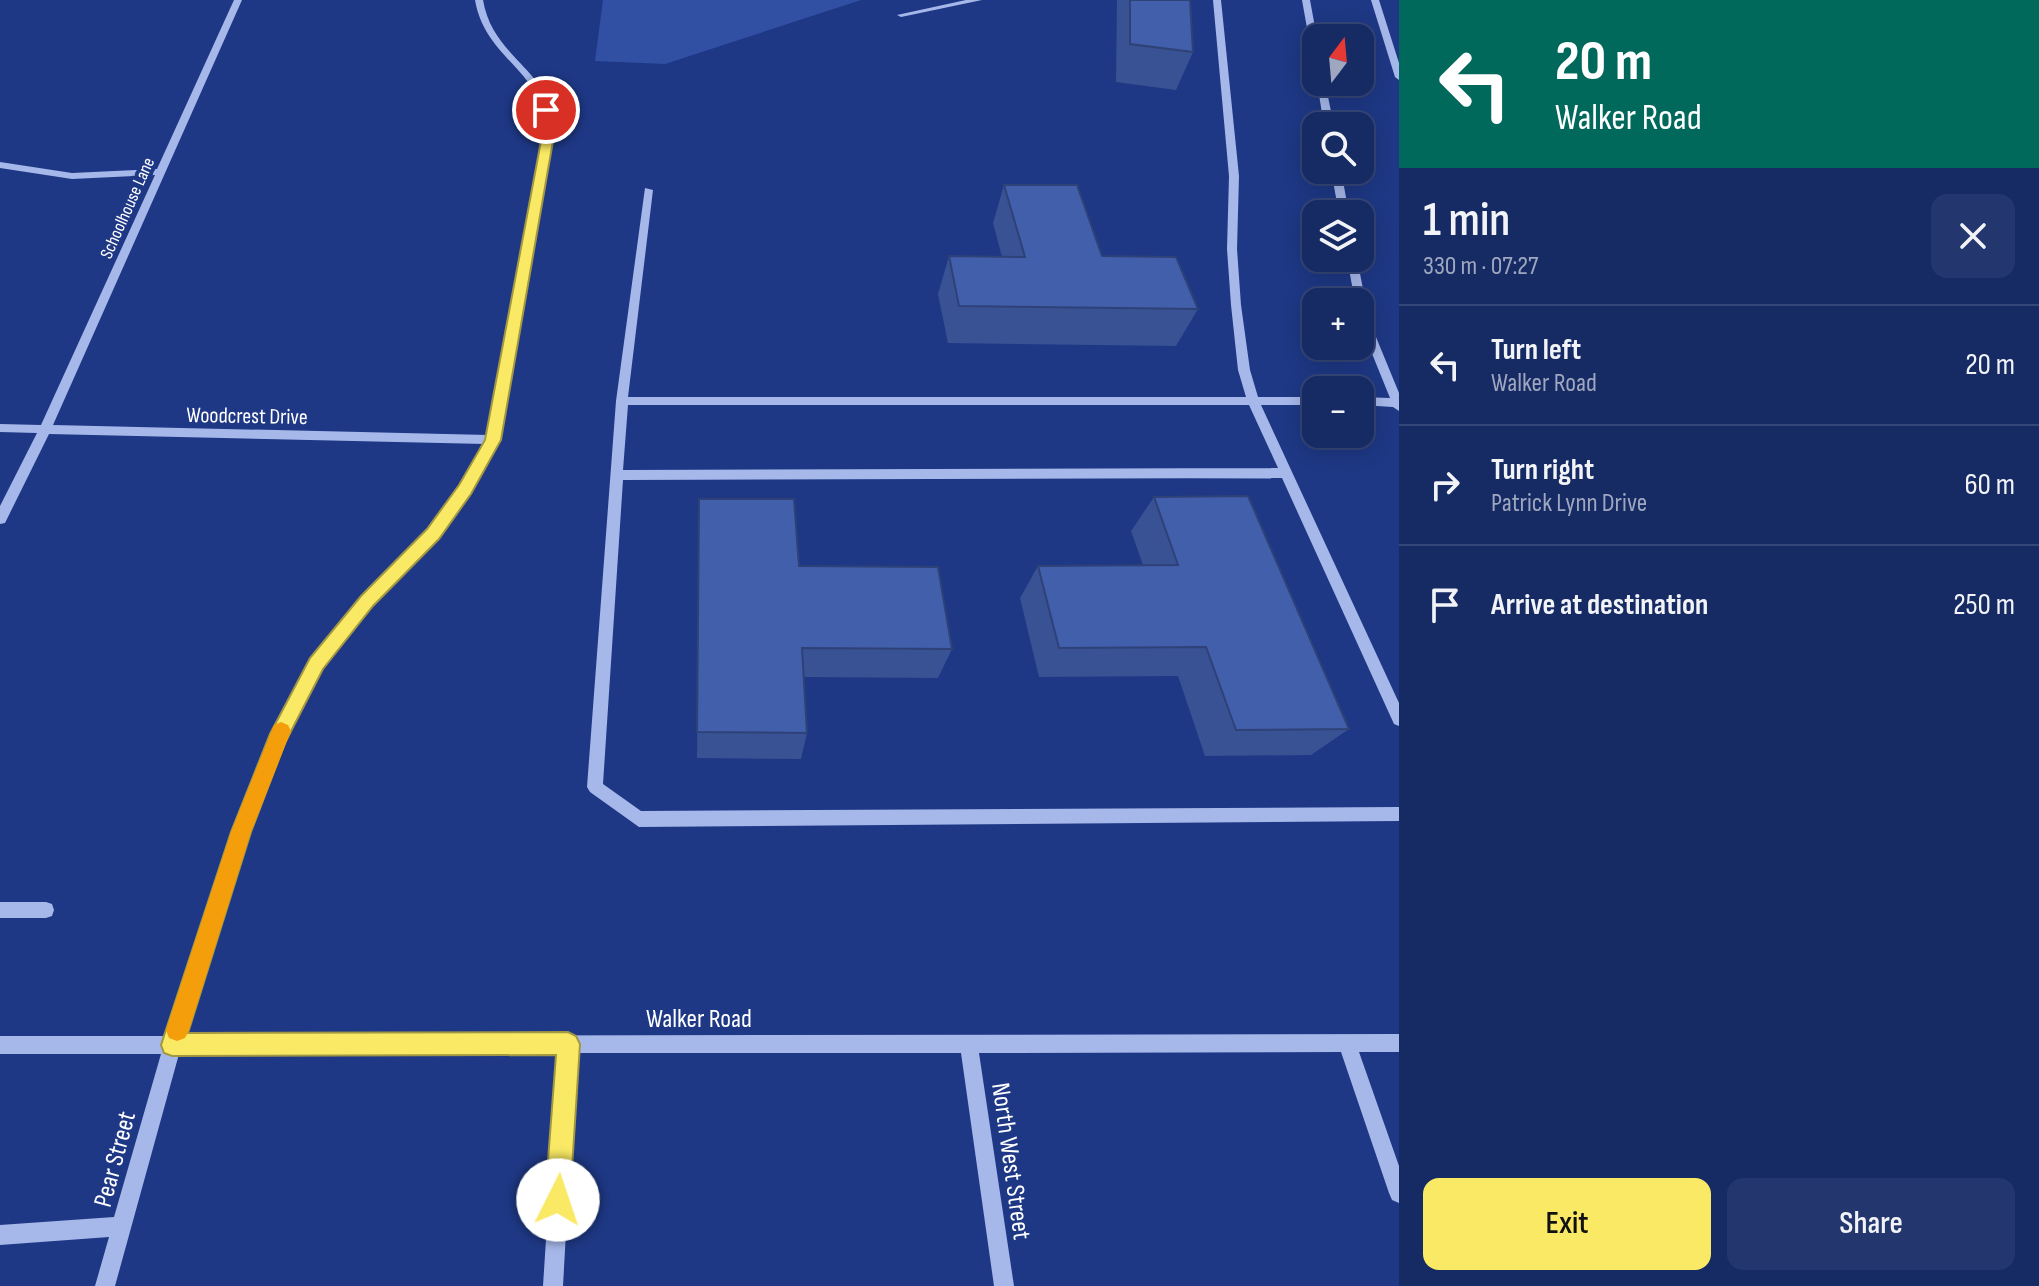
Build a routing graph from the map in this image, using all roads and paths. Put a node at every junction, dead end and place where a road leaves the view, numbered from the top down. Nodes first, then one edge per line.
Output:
1 (238, 0) edge
2 (479, 0) edge
3 (978, 0) edge
4 (1217, 0) edge
5 (1306, 0) edge
6 (1375, 0) edge
7 (901, 15) dead end
8 (1310, 24) edge
9 (1399, 77) edge
10 (0, 165) edge
11 (161, 172) junction
12 (648, 190) dead end
13 (1355, 272) edge
14 (622, 401) junction
15 (1302, 401) edge
16 (1374, 402) edge
17 (1254, 403) junction
18 (1398, 404) edge
19 (0, 428) edge
20 (45, 430) junction
21 (493, 440) junction
22 (1287, 473) junction
23 (617, 475) junction
24 (0, 519) edge
25 (1399, 719) edge
26 (1399, 814) edge
27 (0, 910) edge
28 (46, 910) dead end
29 (1347, 1043) junction
30 (1399, 1043) edge
31 (568, 1044) junction
32 (969, 1044) junction
33 (0, 1045) edge
34 (172, 1045) junction
35 (1399, 1193) edge
36 (122, 1226) junction
37 (0, 1235) edge
38 (105, 1286) edge
39 (553, 1286) edge
40 (1004, 1286) edge

1 - 11 street, Schoolhouse Lane
2 - 21 street, Pear Street
3 - 7 street
4 - 17 street
5 - 8 street
6 - 9 street
10 - 11 street
11 - 20 street, Schoolhouse Lane
12 - 14 street
13 - 18 street
14 - 17 street
14 - 23 street
15 - 17 street
16 - 18 street
17 - 22 street
19 - 20 street, Woodcrest Drive
20 - 21 street, Woodcrest Drive
20 - 24 street, Schoolhouse Lane
21 - 34 street, Pear Street
22 - 23 street
22 - 25 street
23 - 26 street
27 - 28 street
29 - 30 street, Walker Road
29 - 32 street, Walker Road
29 - 35 street
31 - 32 street, Walker Road
31 - 34 street, Walker Road
31 - 39 street
32 - 40 street, North West Street
33 - 34 street, Walker Road
34 - 36 street, Pear Street
36 - 37 street
36 - 38 street, Pear Street

